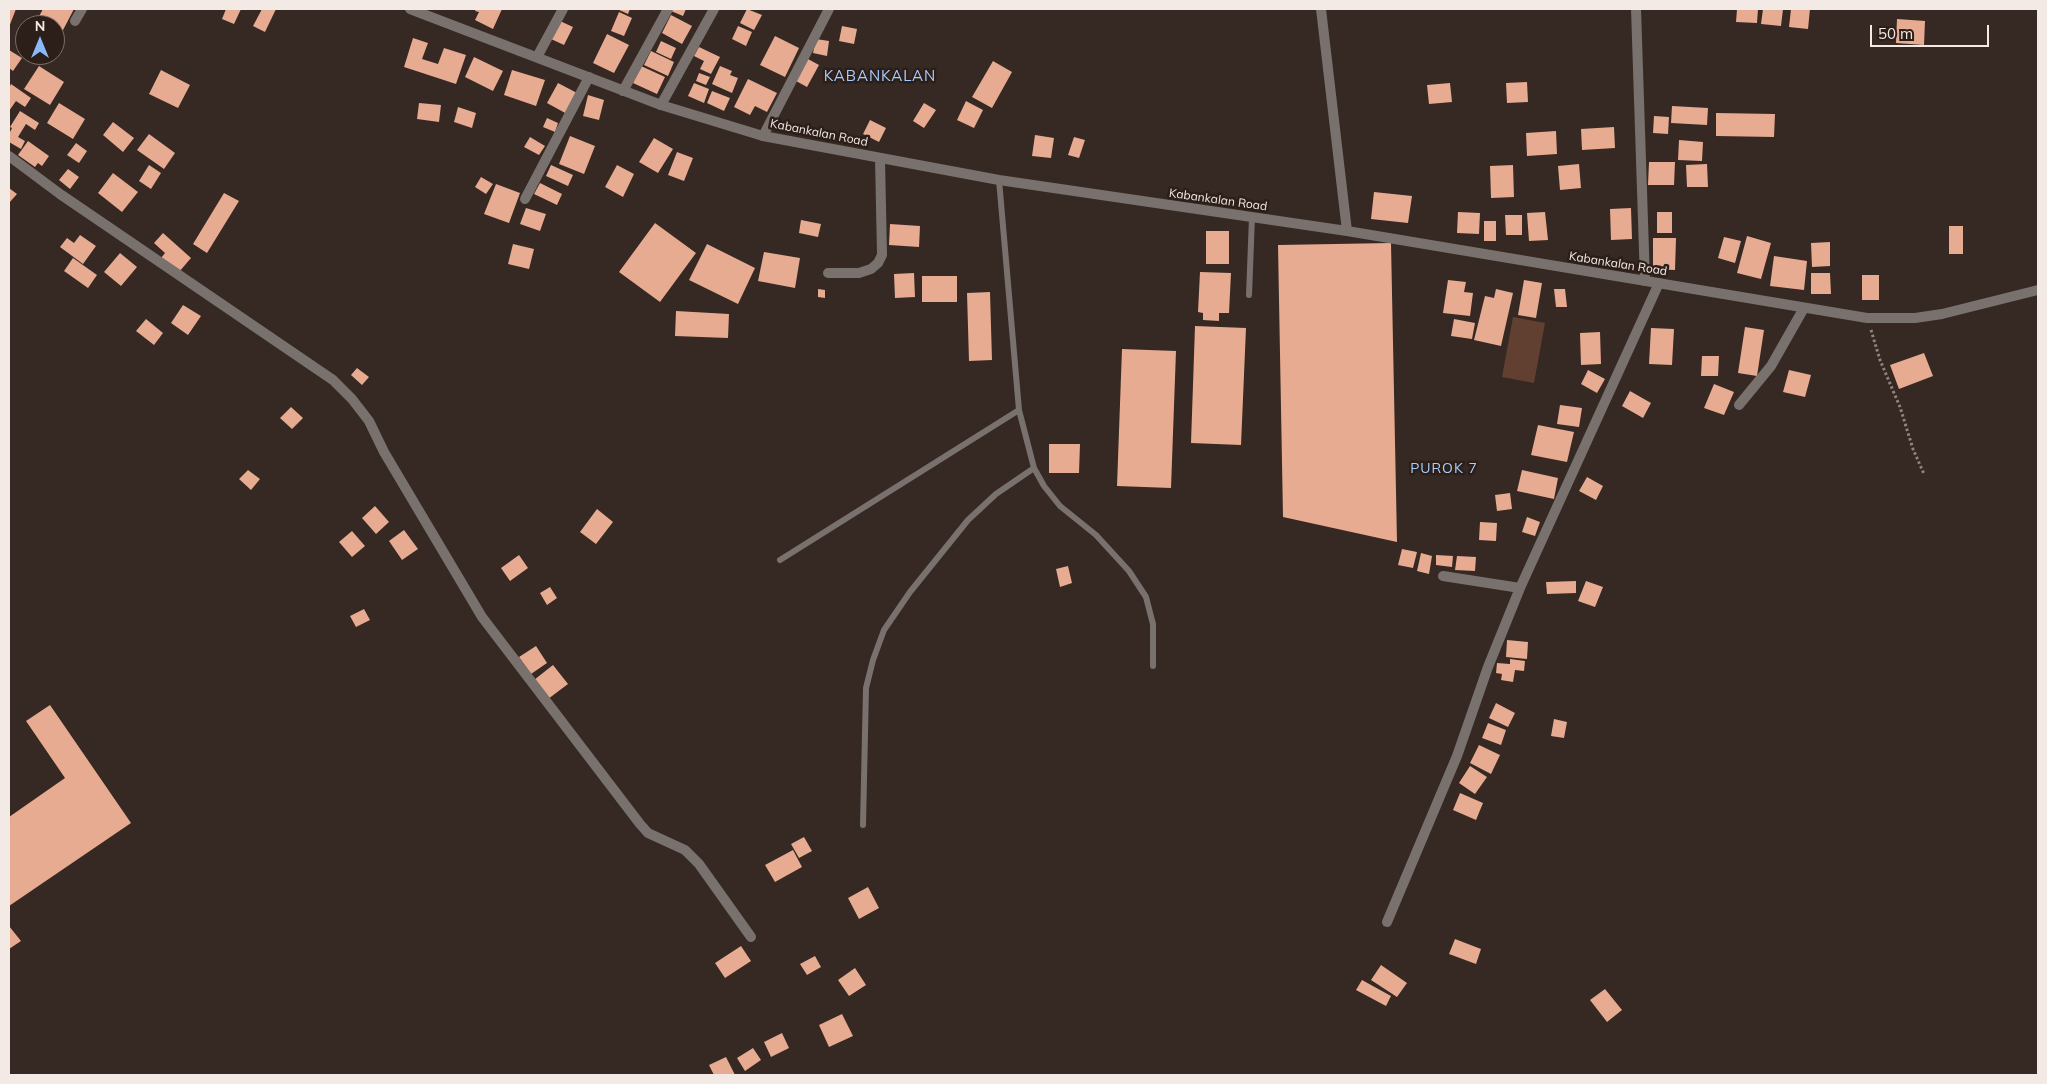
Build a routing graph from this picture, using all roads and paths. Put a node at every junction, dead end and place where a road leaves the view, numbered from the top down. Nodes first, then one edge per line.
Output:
1 (82, 9) edge
2 (410, 9) edge
3 (563, 9) edge
4 (668, 9) edge
5 (714, 9) edge
6 (829, 9) edge
7 (1321, 9) edge
8 (1636, 9) edge
9 (75, 21) dead end
10 (537, 57) junction
11 (589, 77) junction
12 (623, 91) junction
13 (661, 105) junction
14 (763, 136) junction
15 (9, 156) edge
16 (880, 158) junction
17 (999, 180) junction
18 (525, 199) dead end
19 (1252, 217) junction
20 (1347, 231) junction
21 (828, 273) dead end
22 (1645, 281) junction
23 (1659, 283) junction
24 (2038, 290) edge
25 (1249, 295) dead end
26 (1804, 308) junction
27 (1868, 318) junction
28 (1738, 405) dead end
29 (1019, 410) junction
30 (1034, 468) junction
31 (1924, 474) dead end
32 (780, 560) dead end
33 (1443, 576) dead end
34 (1520, 588) junction
35 (1154, 666) dead end
36 (863, 825) dead end
37 (1387, 922) dead end
38 (750, 937) dead end

1 - 9 street
2 - 10 street, Kabankalan Road
3 - 10 street
4 - 12 street
5 - 13 street
6 - 14 street
7 - 20 street
8 - 22 street
10 - 11 street, Kabankalan Road
11 - 12 street, Kabankalan Road
11 - 18 street
12 - 13 street, Kabankalan Road
13 - 14 street, Kabankalan Road
14 - 16 street, Kabankalan Road
15 - 38 street
16 - 17 street, Kabankalan Road
16 - 21 street
17 - 19 street, Kabankalan Road
17 - 29 lane
19 - 20 street, Kabankalan Road
19 - 25 lane
20 - 22 street, Kabankalan Road
22 - 23 street, Kabankalan Road
23 - 26 street, Kabankalan Road
23 - 34 street
24 - 27 street, Kabankalan Road
26 - 27 street, Kabankalan Road
26 - 28 street
27 - 31 path
29 - 30 lane
29 - 32 lane
30 - 35 lane
30 - 36 lane
33 - 34 street
34 - 37 street

